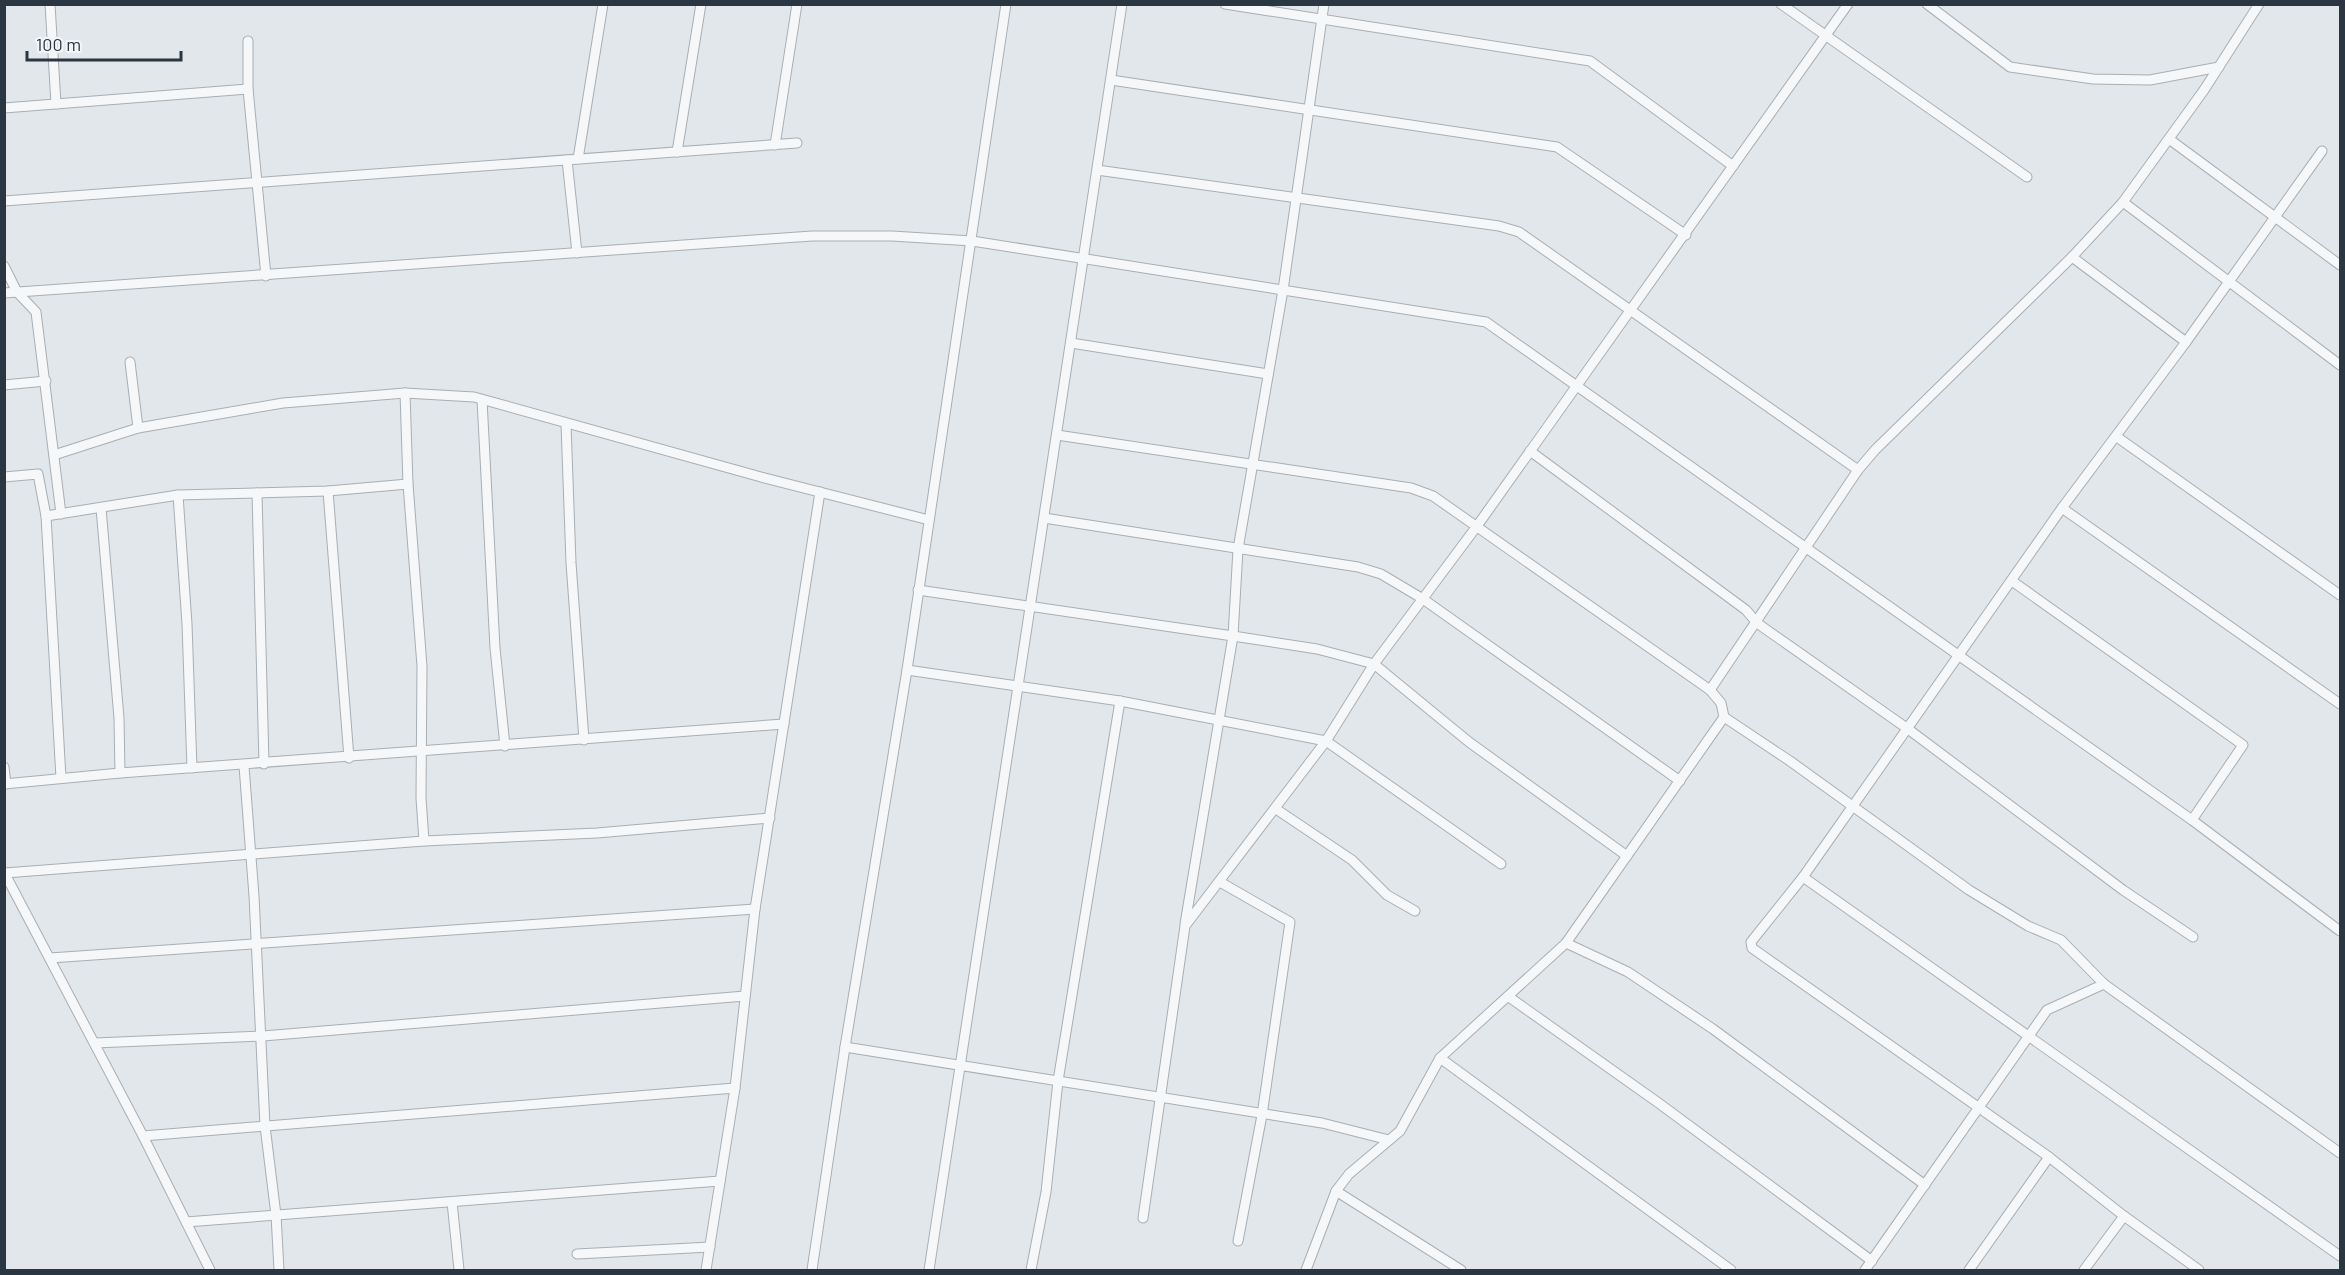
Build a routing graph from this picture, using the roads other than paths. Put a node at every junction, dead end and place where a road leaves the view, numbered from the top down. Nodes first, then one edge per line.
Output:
1 (50, 4) edge
2 (603, 4) edge
3 (701, 4) edge
4 (798, 4) edge
5 (1006, 4) edge
6 (1122, 4) edge
7 (1225, 4) edge
8 (1324, 4) edge
9 (1781, 4) edge
10 (1848, 4) edge
11 (1927, 4) edge
12 (2259, 4) edge
13 (1322, 20) junction
14 (1825, 37) junction
15 (248, 41) dead end
16 (2219, 67) junction
17 (1111, 80) junction
18 (249, 89) junction
19 (56, 104) junction
20 (4, 108) edge
21 (1309, 109) junction
22 (2169, 139) junction
23 (797, 143) dead end
24 (776, 145) junction
25 (2322, 151) dead end
26 (677, 152) junction
27 (578, 159) junction
28 (567, 160) junction
29 (1732, 166) junction
30 (1097, 170) junction
31 (2027, 177) dead end
32 (257, 182) junction
33 (1296, 197) junction
34 (4, 201) edge
35 (2123, 202) junction
36 (2274, 215) junction
37 (1686, 235) junction
38 (972, 241) junction
39 (577, 254) junction
40 (2072, 257) junction
41 (1083, 260) junction
42 (2340, 265) edge
43 (4, 266) edge
44 (266, 276) junction
45 (2228, 283) junction
46 (1283, 290) junction
47 (17, 292) junction
48 (4, 293) edge
49 (1631, 309) junction
50 (2186, 342) junction
51 (1071, 343) junction
52 (130, 362) dead end
53 (2340, 365) edge
54 (1268, 374) junction
55 (46, 381) junction
56 (4, 385) edge
57 (1576, 385) junction
58 (405, 393) junction
59 (482, 400) junction
60 (566, 424) junction
61 (138, 428) junction
62 (1057, 435) junction
63 (2117, 437) junction
64 (1530, 451) junction
65 (54, 455) junction
66 (1253, 464) junction
67 (1858, 470) junction
68 (4, 477) edge
69 (408, 484) junction
70 (328, 491) junction
71 (820, 492) junction
72 (257, 493) junction
73 (178, 495) junction
74 (101, 508) junction
75 (2062, 508) junction
76 (61, 513) junction
77 (46, 516) junction
78 (1044, 518) junction
79 (929, 520) junction
80 (1477, 526) junction
81 (1238, 549) junction
82 (1807, 549) junction
83 (2012, 581) junction
84 (918, 590) junction
85 (2340, 595) edge
86 (1423, 599) junction
87 (1031, 605) junction
88 (1757, 623) junction
89 (1233, 636) junction
90 (1959, 655) junction
91 (1374, 664) junction
92 (907, 670) junction
93 (1018, 687) junction
94 (1710, 690) junction
95 (1120, 701) junction
96 (2340, 704) edge
97 (1724, 717) junction
98 (1220, 719) junction
99 (784, 724) junction
100 (1908, 729) junction
101 (584, 740) junction
102 (1326, 741) junction
103 (505, 746) junction
104 (421, 752) junction
105 (349, 758) junction
106 (264, 764) junction
107 (244, 766) junction
108 (4, 767) edge
109 (192, 768) junction
110 (120, 773) junction
111 (61, 778) junction
112 (1680, 781) junction
113 (5, 784) edge
114 (1851, 806) junction
115 (1276, 809) junction
116 (770, 818) junction
117 (2192, 820) junction
118 (424, 842) junction
119 (251, 854) junction
120 (1627, 856) junction
121 (1501, 864) dead end
122 (5, 872) edge
123 (1803, 877) junction
124 (1220, 882) junction
125 (756, 909) junction
126 (1415, 911) dead end
127 (1185, 926) junction
128 (2340, 930) edge
129 (2193, 938) dead end
130 (1566, 943) junction
131 (257, 945) junction
132 (50, 958) junction
133 (2104, 984) junction
134 (745, 996) junction
135 (1509, 997) junction
136 (2030, 1035) junction
137 (263, 1036) junction
138 (95, 1043) junction
139 (845, 1047) junction
140 (1440, 1058) junction
141 (960, 1066) junction
142 (1058, 1081) junction
143 (735, 1088) junction
144 (1162, 1098) junction
145 (1979, 1109) junction
146 (1262, 1115) junction
147 (266, 1126) junction
148 (143, 1136) junction
149 (1389, 1140) junction
150 (2340, 1153) edge
151 (2049, 1157) junction
152 (720, 1181) junction
153 (1926, 1185) junction
154 (1336, 1191) junction
155 (452, 1202) junction
156 (276, 1215) junction
157 (2124, 1216) junction
158 (1143, 1218) dead end
159 (186, 1222) junction
160 (1239, 1241) dead end
161 (710, 1247) junction
162 (578, 1254) dead end
163 (2340, 1256) edge
164 (1872, 1261) junction
165 (210, 1270) edge
166 (279, 1270) edge
167 (459, 1270) edge
168 (706, 1270) edge
169 (812, 1270) edge
170 (929, 1270) edge
171 (1032, 1270) edge
172 (1306, 1270) edge
173 (1461, 1270) edge
174 (1731, 1270) edge
175 (1865, 1270) edge
176 (1969, 1270) edge
177 (2084, 1270) edge
178 (2196, 1270) edge

1 - 19 street
2 - 27 street
3 - 26 street
4 - 24 street
5 - 38 street
6 - 17 street
7 - 13 street
8 - 13 street
9 - 14 street
10 - 14 street
11 - 16 street
12 - 16 street
13 - 21 street
13 - 29 street
14 - 29 street
14 - 31 street
15 - 18 street
16 - 22 street
17 - 21 street
17 - 30 street
18 - 19 street
18 - 32 street
19 - 20 street
21 - 33 street
21 - 37 street
22 - 35 street
22 - 36 street
23 - 24 street
24 - 26 street
25 - 36 street
26 - 27 street
27 - 28 street
28 - 32 street
28 - 39 street
29 - 37 street
30 - 33 street
30 - 41 street
32 - 34 street
32 - 44 street
33 - 46 street
33 - 49 street
35 - 40 street
35 - 45 street
36 - 42 street
36 - 45 street
37 - 49 street
38 - 39 street
38 - 41 street
38 - 79 street
39 - 44 street
40 - 50 street
40 - 67 street
41 - 46 street
41 - 51 street
43 - 47 street
44 - 47 street
45 - 50 street
45 - 53 street
46 - 54 street
46 - 57 street
47 - 48 street
47 - 55 street
49 - 57 street
49 - 67 street
50 - 63 street
51 - 54 street
51 - 62 street
52 - 61 street
54 - 66 street
55 - 56 street
55 - 65 street
57 - 64 street
57 - 82 street
58 - 59 street
58 - 61 street
58 - 69 street
59 - 60 street
59 - 103 street
60 - 71 street
60 - 101 street
61 - 65 street
62 - 66 street
62 - 78 street
63 - 75 street
63 - 85 street
64 - 80 street
64 - 88 street
65 - 76 street
66 - 80 street
66 - 81 street
67 - 82 street
68 - 77 street
69 - 70 street
69 - 104 street
70 - 72 street
70 - 105 street
71 - 79 street
71 - 99 street
72 - 73 street
72 - 106 street
73 - 74 street
73 - 109 street
74 - 76 street
74 - 110 street
75 - 83 street
75 - 96 street
76 - 77 street
77 - 111 street
78 - 81 street
78 - 87 street
79 - 84 street
80 - 86 street
80 - 94 street
81 - 86 street
81 - 89 street
82 - 88 street
82 - 90 street
83 - 90 street
83 - 117 street
84 - 87 street
84 - 92 street
86 - 91 street
86 - 112 street
87 - 89 street
87 - 93 street
88 - 94 street
88 - 100 street
89 - 91 street
89 - 98 street
90 - 100 street
90 - 117 street
91 - 102 street
91 - 120 street
92 - 93 street
92 - 139 street
93 - 95 street
93 - 141 street
94 - 97 street
95 - 98 street
95 - 142 street
97 - 112 street
97 - 114 street
98 - 102 street
98 - 127 street
99 - 101 street
99 - 116 street
100 - 114 street
100 - 129 street
101 - 103 street
102 - 115 street
102 - 121 street
103 - 104 street
104 - 105 street
104 - 118 street
105 - 106 street
106 - 107 street
107 - 109 street
107 - 119 street
108 - 113 street
109 - 110 street
110 - 111 street
111 - 113 street
112 - 120 street
114 - 123 street
114 - 133 street
115 - 124 street
115 - 126 street
116 - 118 street
116 - 125 street
117 - 128 street
118 - 119 street
119 - 122 street
119 - 131 street
120 - 130 street
122 - 132 street
123 - 136 street
123 - 145 street
124 - 127 street
124 - 146 street
125 - 131 street
125 - 134 street
127 - 144 street
130 - 135 street
130 - 153 street
131 - 132 street
131 - 137 street
132 - 138 street
133 - 136 street
133 - 150 street
134 - 137 street
134 - 143 street
135 - 140 street
135 - 164 street
136 - 145 street
136 - 163 street
137 - 138 street
137 - 147 street
138 - 148 street
139 - 141 street
139 - 169 street
140 - 149 street
140 - 174 street
141 - 142 street
141 - 170 street
142 - 144 street
142 - 171 street
143 - 147 street
143 - 152 street
144 - 146 street
144 - 158 street
145 - 151 street
145 - 153 street
146 - 149 street
146 - 160 street
147 - 148 street
147 - 156 street
148 - 159 street
149 - 154 street
151 - 157 street
151 - 176 street
152 - 155 street
152 - 161 street
153 - 164 street
154 - 172 street
154 - 173 street
155 - 156 street
155 - 167 street
156 - 159 street
156 - 166 street
157 - 177 street
157 - 178 street
159 - 165 street
161 - 162 street
161 - 168 street
164 - 175 street

